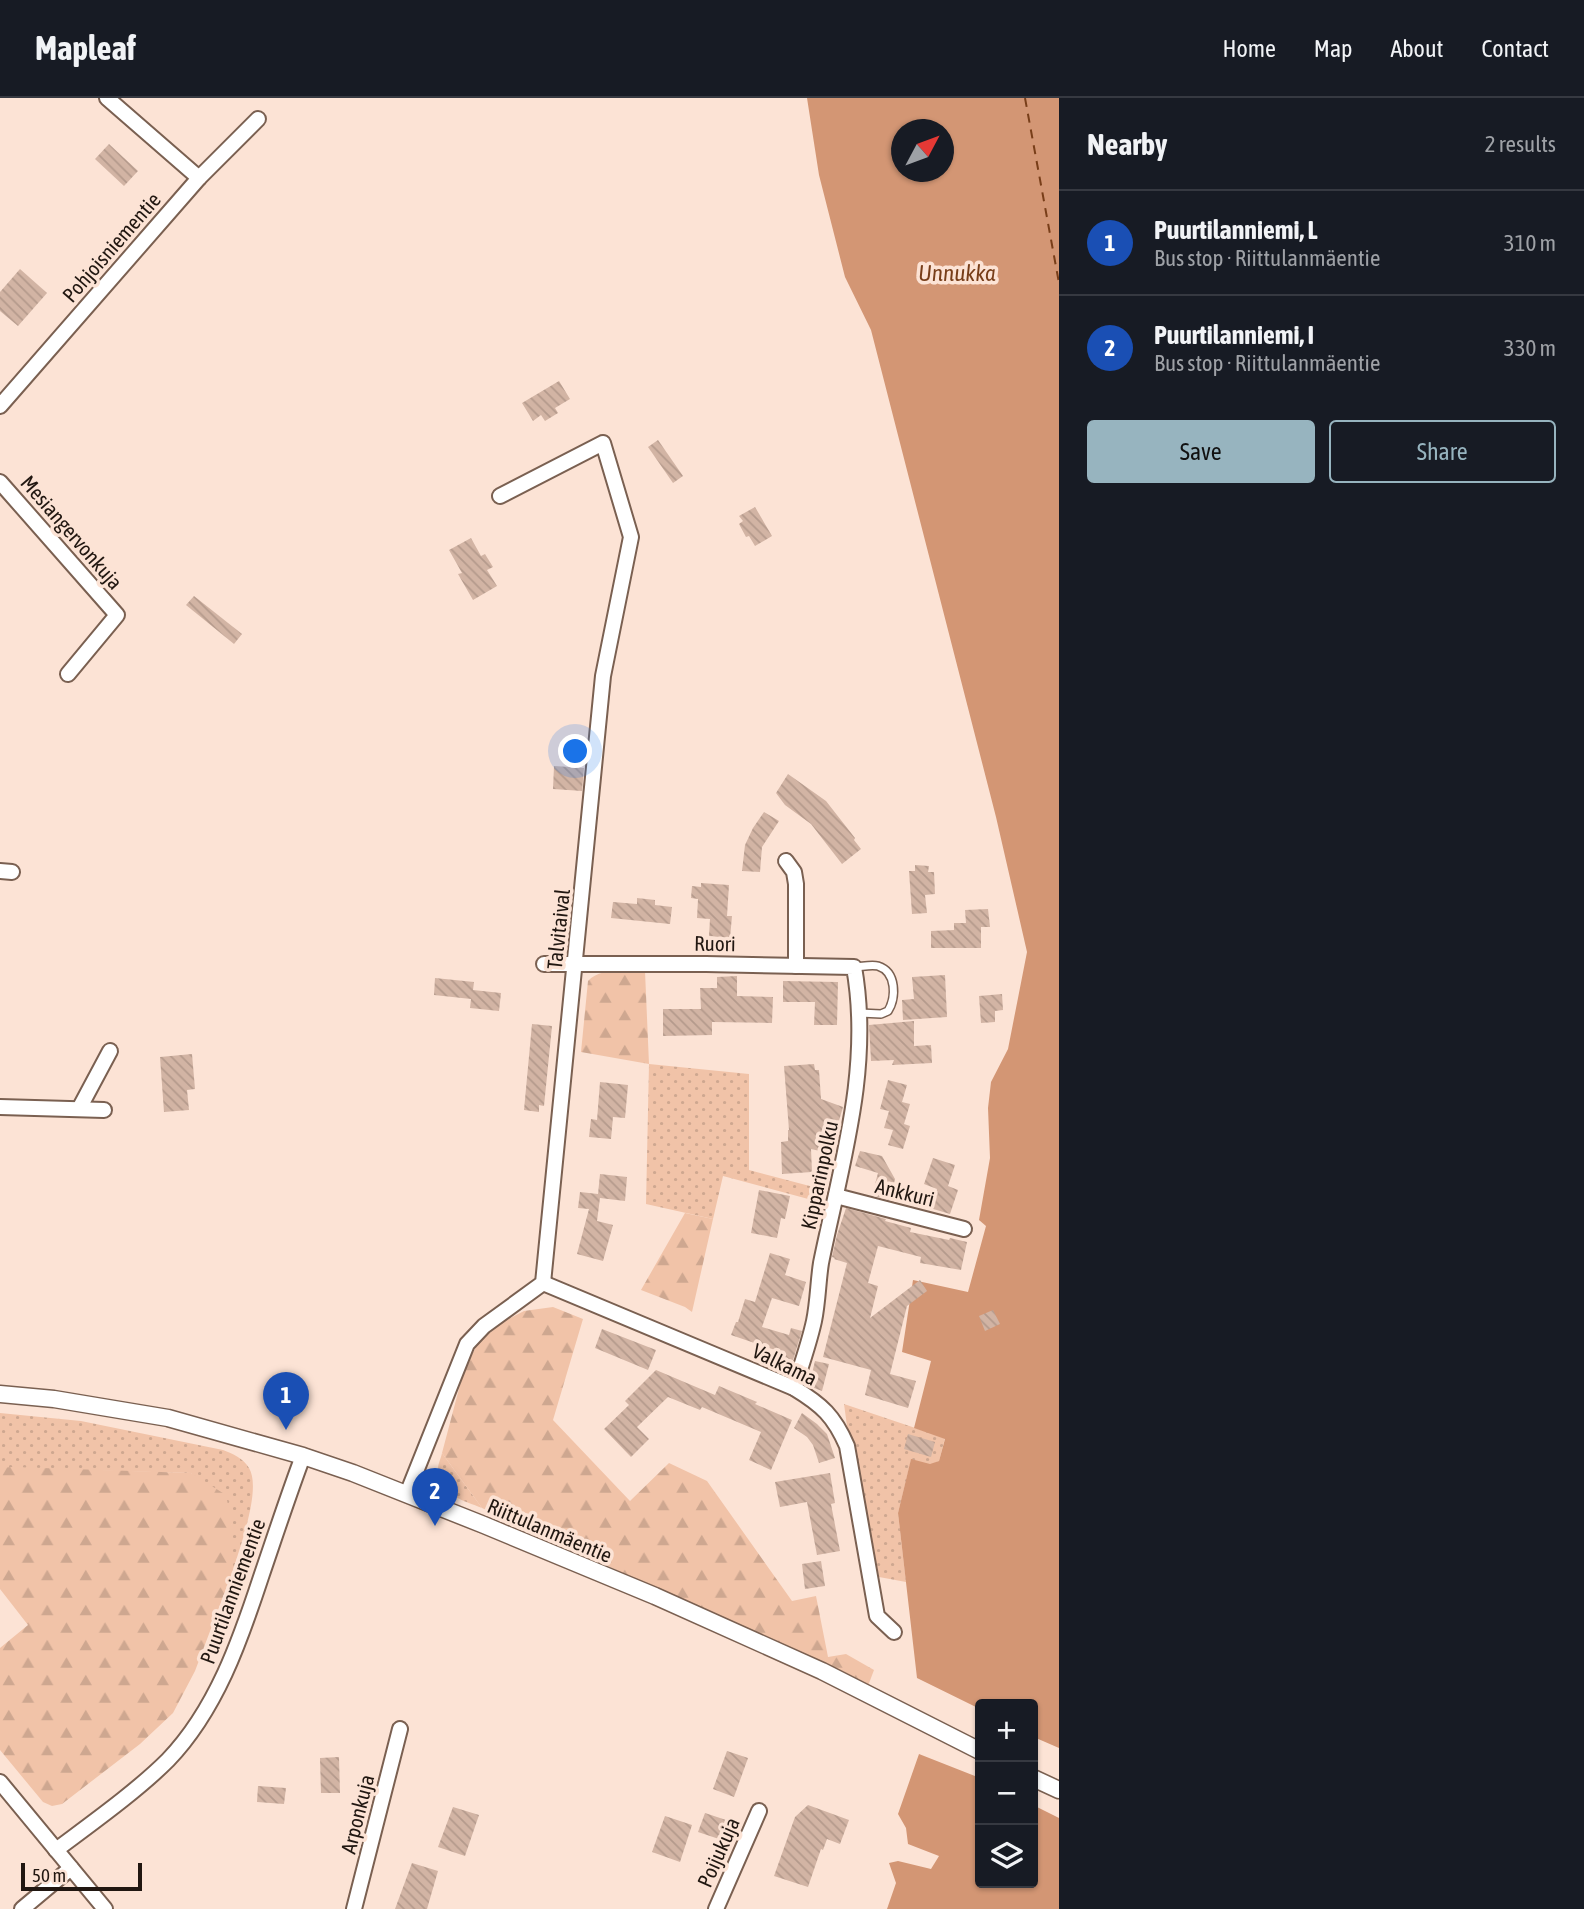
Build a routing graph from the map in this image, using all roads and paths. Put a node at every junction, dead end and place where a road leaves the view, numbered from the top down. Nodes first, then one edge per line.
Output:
1 (107, 98) edge
2 (258, 119) dead end
3 (199, 177) junction
4 (0, 406) edge
5 (0, 482) edge
6 (500, 496) dead end
7 (68, 674) dead end
8 (786, 861) dead end
9 (544, 964) dead end
10 (575, 964) junction
11 (796, 966) junction
12 (854, 967) junction
13 (860, 1013) junction
14 (110, 1051) dead end
15 (0, 1107) edge
16 (79, 1109) junction
17 (104, 1110) dead end
18 (836, 1196) junction
19 (964, 1229) dead end
20 (543, 1283) junction
21 (794, 1388) junction
22 (0, 1394) edge
23 (303, 1456) junction
24 (407, 1494) junction
25 (894, 1632) dead end
26 (400, 1729) dead end
27 (975, 1748) edge
28 (1038, 1780) edge
29 (0, 1782) edge
30 (1059, 1790) edge
31 (759, 1811) dead end
32 (56, 1850) junction
33 (71, 1868) junction
34 (22, 1909) edge
35 (105, 1909) edge
36 (354, 1909) edge
37 (716, 1909) edge

1 - 3 street
2 - 3 street, Pohjoisniementie
3 - 4 street, Pohjoisniementie
5 - 7 street, Mesiangervonkuja
6 - 10 street, Talvitaival
8 - 11 street
9 - 10 street, Ruori
10 - 11 street, Ruori
10 - 20 street, Talvitaival
11 - 12 street, Ruori
12 - 13 street, Kipparinpolku
12 - 13 lane
13 - 18 street, Kipparinpolku
14 - 16 street
15 - 16 street
16 - 17 street
18 - 19 street, Ankkuri
18 - 21 street, Kipparinpolku
20 - 21 street, Valkama
20 - 24 street
21 - 25 street, Valkama
22 - 23 street, Riittulanmäentie
23 - 24 street, Riittulanmäentie
23 - 32 street, Puurtilanniementie
24 - 27 street, Riittulanmäentie
26 - 36 street, Arponkuja
28 - 30 street
29 - 32 street
31 - 37 street, Poijukuja
32 - 33 street
33 - 34 street
33 - 35 street

